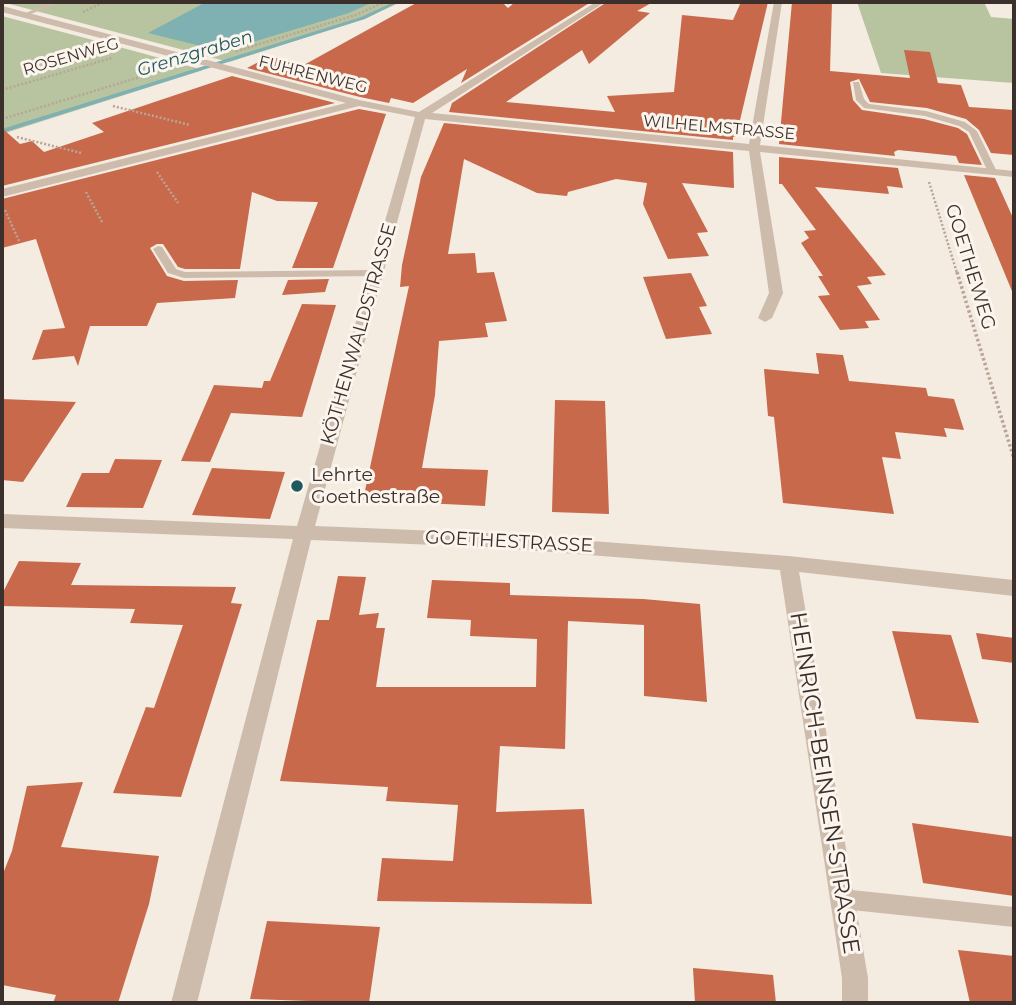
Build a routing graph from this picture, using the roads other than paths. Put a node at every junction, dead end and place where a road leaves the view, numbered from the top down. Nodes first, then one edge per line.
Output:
1 (57, 2) edge
2 (601, 2) edge
3 (778, 2) edge
4 (2, 9) edge
5 (24, 15) junction
6 (856, 84) dead end
7 (358, 103) junction
8 (421, 116) junction
9 (754, 148) junction
10 (992, 172) junction
11 (1014, 174) edge
12 (2, 193) edge
13 (158, 250) dead end
14 (376, 272) junction
15 (765, 317) dead end
16 (2, 522) edge
17 (304, 532) junction
18 (788, 563) junction
19 (1014, 587) edge
20 (842, 899) junction
21 (1014, 917) edge
22 (184, 1003) edge
23 (855, 1003) edge

1 - 5 lane
2 - 8 street
3 - 9 street
4 - 5 street, FUHRENWEG
5 - 7 street, FUHRENWEG
6 - 10 lane
7 - 8 street, FUHRENWEG
7 - 12 street
8 - 9 street, WILHELMSTRASSE
8 - 14 street, KÖTHENWALDSTRASSE
9 - 10 street, WILHELMSTRASSE
9 - 15 street
10 - 11 street, WILHELMSTRASSE
13 - 14 lane
14 - 17 street, KÖTHENWALDSTRASSE
16 - 17 street, GOETHESTRASSE
17 - 18 street, GOETHESTRASSE
17 - 22 street, KÖTHENWALDSTRASSE
18 - 19 street, GOETHESTRASSE
18 - 20 street, HEINRICH-BEINSEN-STRASSE
20 - 21 lane
20 - 23 street, HEINRICH-BEINSEN-STRASSE

